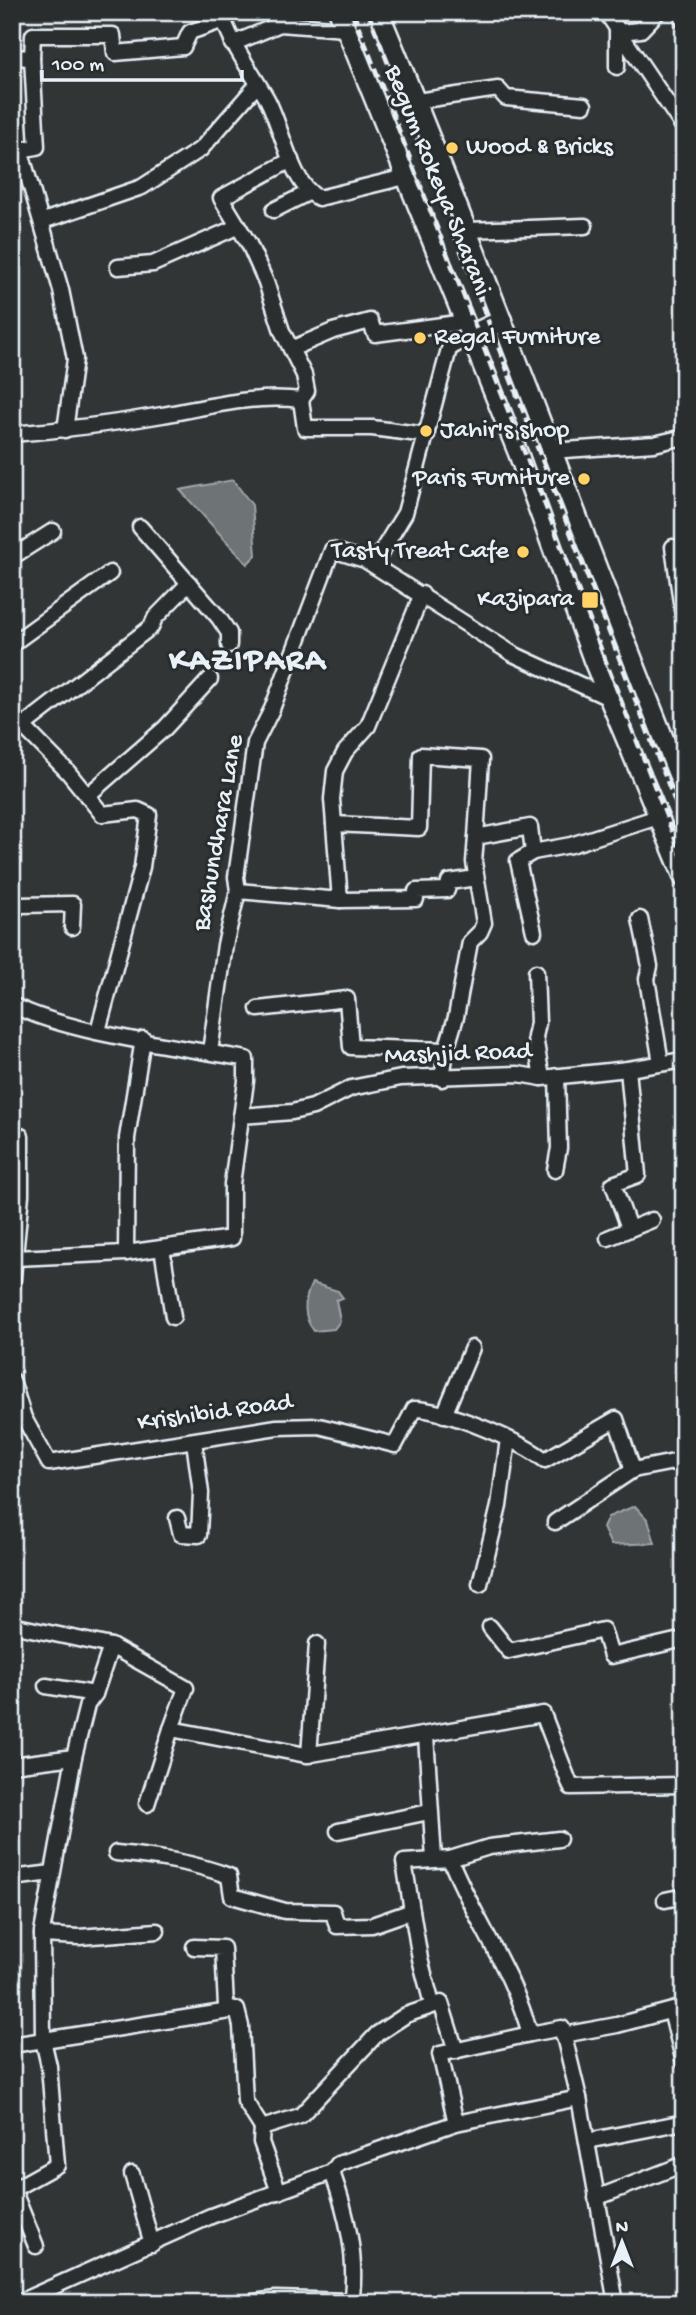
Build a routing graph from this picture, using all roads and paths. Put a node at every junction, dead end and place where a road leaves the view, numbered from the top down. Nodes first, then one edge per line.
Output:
1 (606, 12) edge
2 (658, 12) edge
3 (681, 12) edge
4 (386, 14) edge
5 (223, 16) edge
6 (342, 21) edge
7 (684, 22) edge
8 (232, 44) junction
9 (12, 57) edge
10 (32, 58) junction
11 (617, 67) dead end
12 (257, 85) junction
13 (417, 101) junction
14 (584, 105) dead end
15 (684, 128) edge
16 (13, 151) edge
17 (291, 160) junction
18 (405, 177) junction
19 (309, 193) junction
20 (274, 210) dead end
21 (43, 221) junction
22 (239, 226) junction
23 (585, 226) dead end
24 (467, 230) junction
25 (118, 267) dead end
26 (502, 320) junction
27 (468, 328) junction
28 (291, 349) junction
29 (301, 400) junction
30 (65, 430) junction
31 (12, 434) edge
32 (427, 435) junction
33 (684, 437) edge
34 (550, 451) junction
35 (140, 527) dead end
36 (53, 531) dead end
37 (673, 547) dead end
38 (12, 558) edge
39 (374, 564) junction
40 (110, 573) dead end
41 (189, 583) junction
42 (422, 594) junction
43 (684, 624) edge
44 (12, 644) edge
45 (229, 645) dead end
46 (210, 679) dead end
47 (609, 698) junction
48 (12, 715) edge
49 (23, 726) junction
50 (684, 789) edge
51 (87, 796) junction
52 (658, 817) junction
53 (334, 824) junction
54 (476, 836) junction
55 (533, 852) junction
56 (476, 878) junction
57 (684, 878) edge
58 (238, 891) junction
59 (340, 900) junction
60 (13, 911) edge
61 (640, 919) dead end
62 (72, 927) dead end
63 (534, 932) dead end
64 (536, 972) dead end
65 (12, 1005) edge
66 (258, 1009) dead end
67 (98, 1031) junction
68 (143, 1039) junction
69 (446, 1050) junction
70 (210, 1052) junction
71 (684, 1059) edge
72 (661, 1063) junction
73 (628, 1069) junction
74 (549, 1077) junction
75 (443, 1079) junction
76 (241, 1116) junction
77 (21, 1136) dead end
78 (17, 1166) edge
79 (555, 1170) dead end
80 (652, 1220) dead end
81 (629, 1228) junction
82 (608, 1238) dead end
83 (162, 1248) junction
84 (126, 1253) junction
85 (15, 1258) junction
86 (12, 1286) edge
87 (173, 1317) dead end
88 (472, 1348) dead end
89 (12, 1380) edge
90 (444, 1415) junction
91 (508, 1439) junction
92 (194, 1441) junction
93 (684, 1460) edge
94 (634, 1470) junction
95 (177, 1518) dead end
96 (555, 1522) dead end
97 (480, 1584) dead end
98 (12, 1625) edge
99 (490, 1626) dead end
100 (684, 1639) edge
101 (317, 1644) dead end
102 (111, 1646) junction
103 (46, 1686) dead end
104 (95, 1694) junction
105 (171, 1729) junction
106 (426, 1736) junction
107 (309, 1755) junction
108 (74, 1757) junction
109 (12, 1765) edge
110 (684, 1786) edge
111 (147, 1804) dead end
112 (429, 1812) junction
113 (338, 1831) dead end
114 (559, 1839) dead end
115 (116, 1853) dead end
116 (442, 1859) junction
117 (52, 1873) junction
118 (12, 1878) edge
119 (684, 1896) edge
120 (665, 1900) dead end
121 (412, 1911) junction
122 (157, 1931) dead end
123 (42, 1935) junction
124 (194, 1947) dead end
125 (432, 2004) junction
126 (677, 2009) edge
127 (237, 2010) junction
128 (530, 2034) junction
129 (563, 2035) junction
130 (43, 2040) junction
131 (12, 2045) edge
132 (456, 2051) junction
133 (684, 2062) edge
134 (579, 2098) junction
135 (684, 2122) edge
136 (456, 2123) junction
137 (262, 2128) junction
138 (587, 2141) junction
139 (684, 2164) edge
140 (332, 2172) junction
141 (132, 2174) dead end
142 (13, 2190) edge
143 (279, 2192) junction
144 (596, 2198) junction
145 (152, 2244) junction
146 (36, 2246) dead end
147 (351, 2302) edge
148 (18, 2303) edge
149 (246, 2303) edge
150 (616, 2303) edge

1 - 15 street
2 - 11 street
3 - 7 street
4 - 13 main road, Begum Rokeya Sharani
5 - 8 street
5 - 10 street
6 - 8 street
6 - 18 main road, Begum Rokeya Sharani
8 - 12 street
9 - 10 street
10 - 16 street
12 - 17 street
12 - 21 street
13 - 14 street
13 - 24 main road, Begum Rokeya Sharani
16 - 21 street
17 - 19 street
17 - 22 street
18 - 19 street
18 - 27 main road, Begum Rokeya Sharani
19 - 20 street
21 - 30 street
22 - 25 street
22 - 28 street
23 - 24 street
24 - 26 main road, Begum Rokeya Sharani
26 - 27 main road
26 - 34 main road, Begum Rokeya Sharani
27 - 28 street
27 - 32 street
27 - 47 main road, Begum Rokeya Sharani
28 - 29 street
29 - 30 street
29 - 32 street
30 - 31 street
32 - 39 street
33 - 34 street
34 - 50 main road, Begum Rokeya Sharani
35 - 41 street
36 - 38 street
37 - 43 street
39 - 42 street
39 - 58 street, Bashundhara Lane
40 - 44 street
41 - 45 street
41 - 49 street
42 - 47 street
42 - 53 street
46 - 51 street
47 - 52 main road, Begum Rokeya Sharani
48 - 49 street
49 - 51 street
51 - 67 street
52 - 55 street
52 - 57 main road, Begum Rokeya Sharani
53 - 54 street
53 - 59 street
54 - 55 street
54 - 56 street
55 - 63 street
56 - 59 street
56 - 69 street
58 - 59 street
58 - 70 street, Bashundhara Lane
60 - 62 street
61 - 72 street
64 - 74 street
65 - 67 street
66 - 69 street
67 - 68 street
68 - 70 street
68 - 84 street
69 - 75 street
70 - 76 street
71 - 72 street, Mashjid Road
72 - 73 street, Mashjid Road
73 - 74 street, Mashjid Road
73 - 81 street
74 - 75 street, Mashjid Road
74 - 79 street, Mashjid Road
75 - 76 street, Mashjid Road
76 - 83 street
77 - 78 street
78 - 85 street
80 - 81 street
81 - 82 street
83 - 84 street
83 - 87 street
84 - 85 street
85 - 86 street
88 - 90 street
89 - 92 street, Krishibid Road
90 - 91 street, Krishibid Road
90 - 92 street, Krishibid Road
91 - 94 street, Krishibid Road
91 - 97 street
92 - 95 street
93 - 94 street
94 - 96 street
98 - 102 street
99 - 100 street
101 - 107 street
102 - 104 street
102 - 105 street
103 - 104 street
104 - 108 street
105 - 107 street
105 - 111 street
106 - 107 street
106 - 110 street
106 - 112 street
108 - 109 street
108 - 117 street
112 - 113 street
112 - 116 street
114 - 116 street
115 - 121 street
116 - 121 street
116 - 128 street
117 - 118 street
117 - 123 street
119 - 120 street
121 - 125 street
122 - 123 street
123 - 130 street
124 - 127 street
125 - 132 street
125 - 137 street
126 - 129 street
126 - 133 street
127 - 130 street
127 - 137 street
128 - 129 street
128 - 132 street
129 - 134 street
130 - 131 street
130 - 142 street
132 - 136 street
134 - 136 street
134 - 138 street
135 - 138 street
136 - 140 street
137 - 143 street
138 - 144 street
139 - 144 street
140 - 143 street
140 - 147 street
141 - 145 street
142 - 146 street
143 - 145 street
144 - 150 street
145 - 148 street
147 - 149 street

